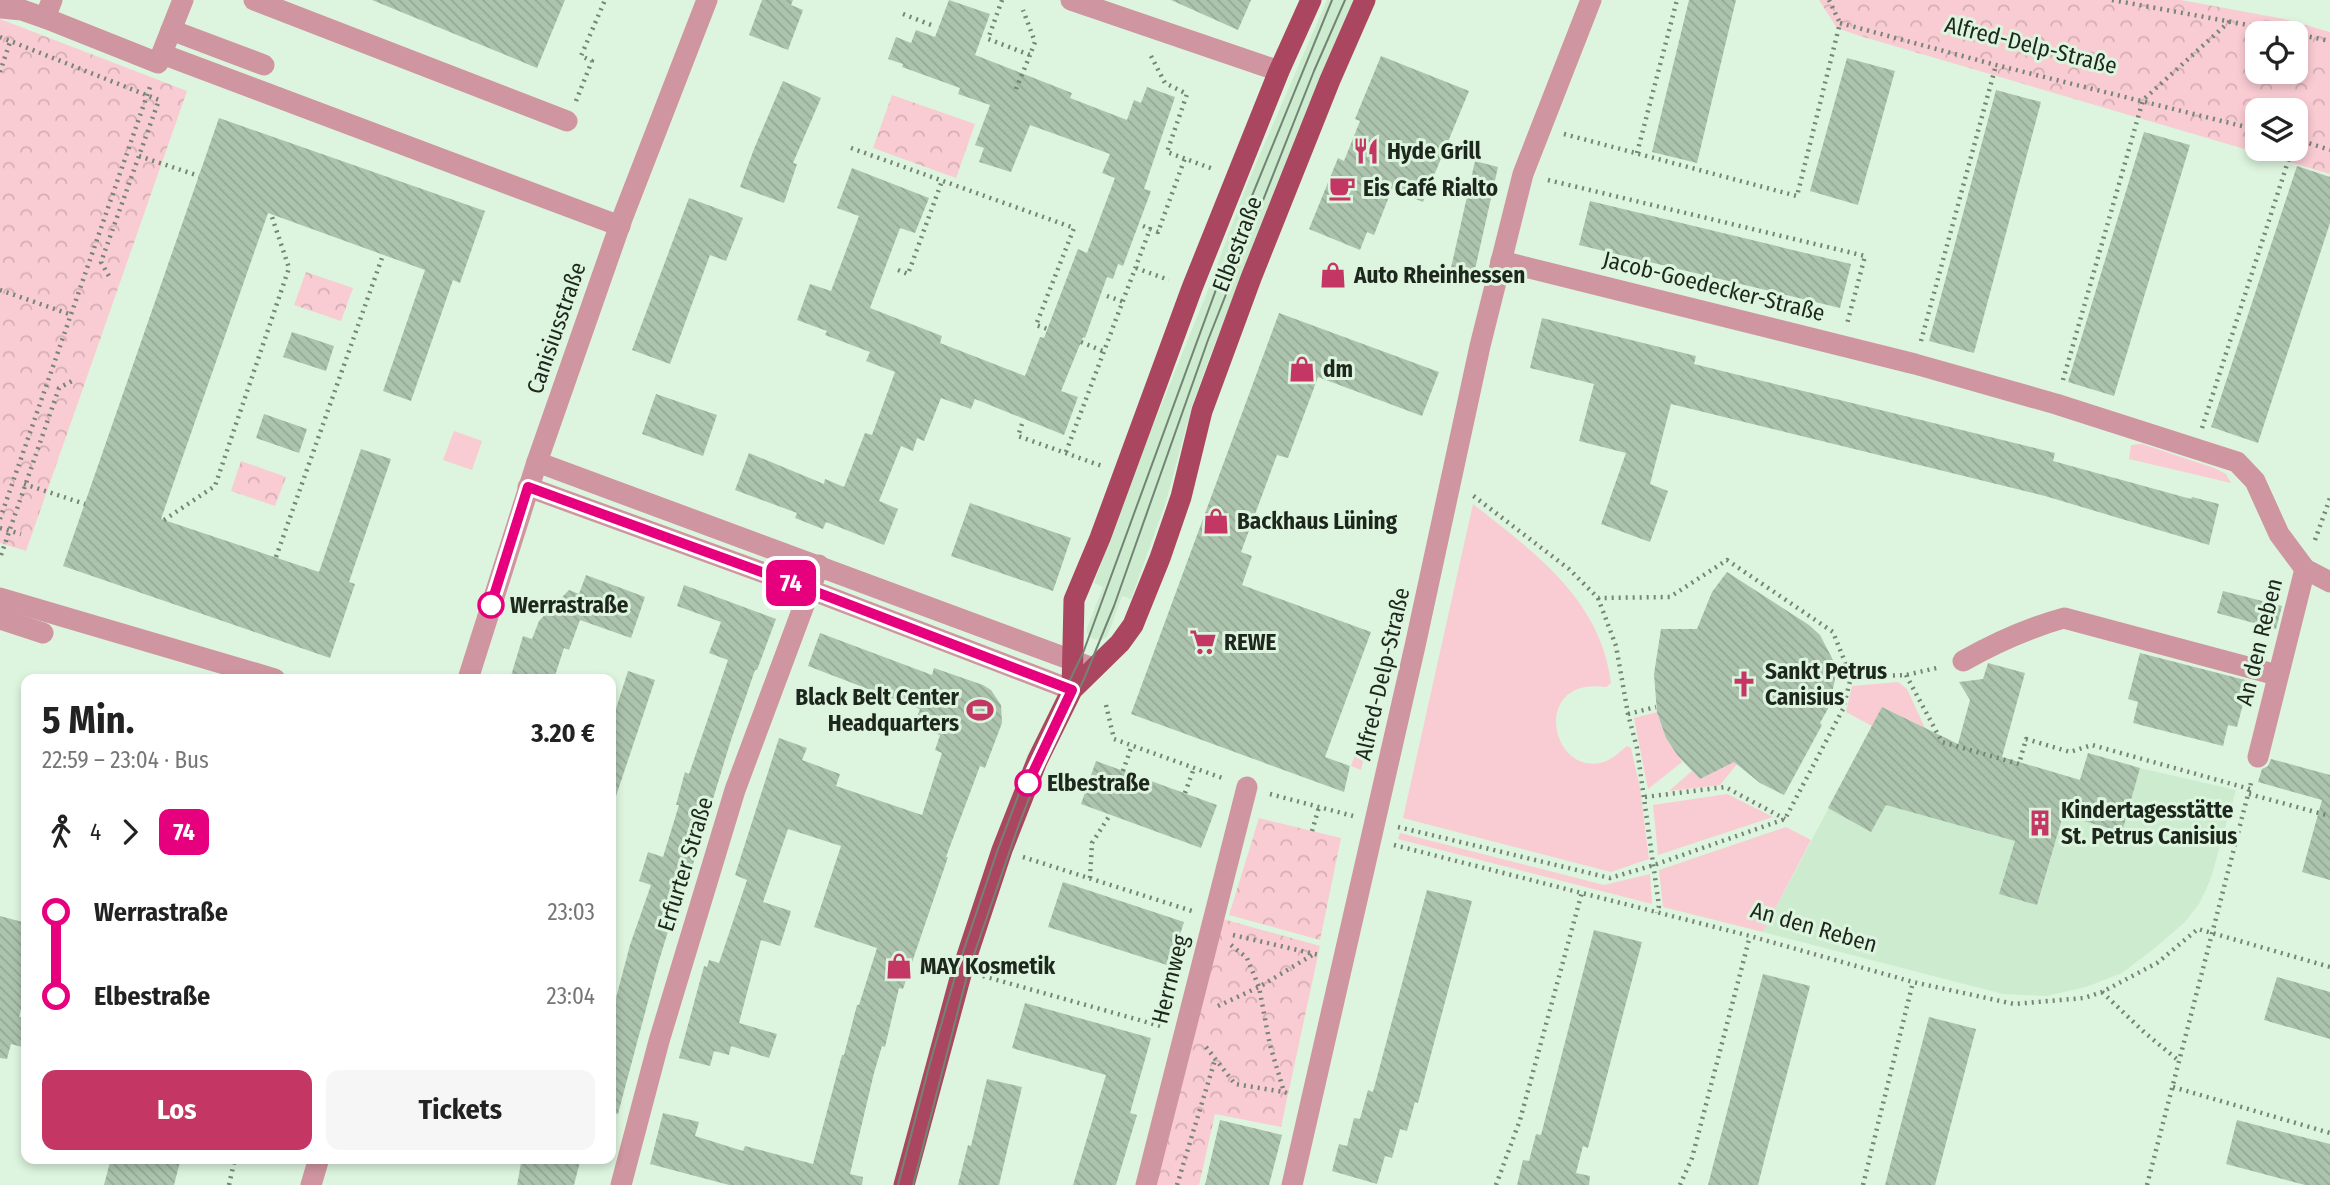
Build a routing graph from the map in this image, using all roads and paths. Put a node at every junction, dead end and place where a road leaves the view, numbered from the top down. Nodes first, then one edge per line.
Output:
1 (183, 0) edge
2 (254, 0) edge
3 (605, 0) edge
4 (708, 0) edge
5 (1002, 0) edge
6 (1071, 0) edge
7 (1311, 0) edge
8 (1365, 0) edge
9 (1591, 0) edge
10 (1677, 0) edge
11 (1829, 0) edge
12 (2112, 0) edge
13 (0, 8) edge
14 (48, 9) edge
15 (22, 10) junction
16 (1023, 10) dead end
17 (903, 14) dead end
18 (2230, 21) junction
19 (1840, 23) junction
20 (2245, 24) edge
21 (934, 26) dead end
22 (171, 30) junction
23 (0, 37) edge
24 (2308, 37) edge
25 (11, 41) junction
26 (2330, 41) edge
27 (1030, 55) junction
28 (1152, 56) dead end
29 (160, 59) junction
30 (264, 65) dead end
31 (1996, 65) junction
32 (1279, 71) junction
33 (0, 72) edge
34 (1016, 89) dead end
35 (147, 94) junction
36 (2143, 100) junction
37 (567, 121) joint
38 (2245, 127) edge
39 (1542, 128) junction
40 (2308, 143) edge
41 (851, 148) dead end
42 (2330, 150) edge
43 (1637, 153) junction
44 (139, 156) junction
45 (1185, 158) junction
46 (2288, 161) edge
47 (1221, 172) dead end
48 (1523, 174) junction
49 (199, 176) dead end
50 (942, 181) junction
51 (271, 214) dead end
52 (620, 226) junction
53 (1143, 226) dead end
54 (1150, 229) junction
55 (383, 255) dead end
56 (1501, 261) junction
57 (1136, 268) junction
58 (898, 270) dead end
59 (110, 278) dead end
60 (1177, 283) dead end
61 (0, 290) edge
62 (1107, 296) dead end
63 (1124, 302) junction
64 (72, 314) junction
65 (1050, 330) dead end
66 (1081, 342) dead end
67 (1842, 344) junction
68 (1105, 352) junction
69 (1915, 364) junction
70 (74, 380) dead end
71 (2056, 404) junction
72 (1022, 424) dead end
73 (2195, 450) junction
74 (1066, 453) junction
75 (537, 462) junction
76 (1109, 469) dead end
77 (24, 484) junction
78 (528, 487) junction
79 (1475, 495) dead end
80 (2330, 498) edge
81 (85, 504) dead end
82 (0, 519) edge
83 (164, 520) dead end
84 (0, 528) edge
85 (9, 530) junction
86 (21, 534) dead end
87 (1, 555) edge
88 (276, 557) dead end
89 (819, 565) junction
90 (2305, 569) junction
91 (2330, 582) edge
92 (811, 590) junction
93 (0, 598) edge
94 (1598, 598) junction
95 (0, 619) edge
96 (43, 633) dead end
97 (1071, 659) junction
98 (1963, 661) joint
99 (1093, 668) junction
100 (258, 674) edge
101 (470, 674) edge
102 (1906, 676) junction
103 (2277, 676) junction
104 (1852, 677) junction
105 (1072, 690) junction
106 (1106, 705) dead end
107 (1656, 707) dead end
108 (1628, 714) junction
109 (1132, 745) junction
110 (2258, 757) joint
111 (1194, 768) junction
112 (1123, 771) dead end
113 (1247, 787) junction
114 (2249, 791) junction
115 (1185, 793) dead end
116 (1645, 797) junction
117 (1319, 807) junction
118 (1110, 815) dead end
119 (2330, 816) edge
120 (1361, 818) dead end
121 (1785, 819) junction
122 (1401, 827) dead end
123 (1312, 831) dead end
124 (1385, 843) dead end
125 (1002, 850) junction
126 (1654, 865) junction
127 (1090, 878) junction
128 (1582, 892) junction
129 (1657, 913) junction
130 (1211, 923) junction
131 (2214, 932) junction
132 (1749, 936) junction
133 (1314, 954) junction
134 (1343, 961) junction
135 (2330, 967) edge
136 (962, 971) junction
137 (1913, 982) junction
138 (1259, 987) junction
139 (2102, 992) junction
140 (1184, 1026) junction
141 (1215, 1059) junction
142 (2179, 1061) junction
143 (2173, 1087) junction
144 (1284, 1092) junction
145 (1310, 1102) junction
146 (2330, 1133) edge
147 (234, 1164) edge
148 (317, 1164) edge
149 (229, 1185) edge
150 (311, 1185) edge
151 (621, 1185) edge
152 (904, 1185) edge
153 (1146, 1185) edge
154 (1177, 1185) edge
155 (1292, 1185) edge
156 (1496, 1185) edge
157 (1680, 1185) edge
158 (1863, 1185) edge
159 (2147, 1185) edge

1 - 22 street
2 - 37 street
3 - 37 path
4 - 52 street, Canisiusstraße
5 - 27 path
6 - 32 street
7 - 32 main road, Elbestraße
8 - 99 main road, Elbestraße
9 - 39 street, Alfred-Delp-Straße
10 - 43 path
11 - 19 path
12 - 18 path
13 - 15 street
14 - 15 street
14 - 29 street
15 - 25 path
16 - 27 path
17 - 21 path
18 - 20 path
18 - 36 path
19 - 31 path, Alfred-Delp-Straße
19 - 43 path
22 - 29 street
22 - 30 street
23 - 25 path
24 - 26 path
25 - 33 path
25 - 35 path
27 - 34 path
28 - 45 path
29 - 35 path
29 - 52 street
31 - 36 path, Alfred-Delp-Straße
31 - 69 path
32 - 97 main road, Elbestraße
35 - 44 path
35 - 64 path
36 - 38 path, Alfred-Delp-Straße
36 - 71 path
39 - 43 path
39 - 48 street, Alfred-Delp-Straße
40 - 42 path
41 - 50 path
44 - 49 path
44 - 59 path
45 - 47 path
45 - 54 path
46 - 73 path
48 - 56 street, Alfred-Delp-Straße
48 - 67 path
50 - 58 path
50 - 65 path
51 - 83 path
52 - 75 street, Canisiusstraße
53 - 54 path
54 - 57 path
55 - 88 path
56 - 67 street, Jacob-Goedecker-Straße
56 - 134 street, Alfred-Delp-Straße
57 - 60 path
57 - 63 path
61 - 64 path
62 - 63 path
63 - 68 path
64 - 82 path
66 - 68 path
67 - 69 street, Jacob-Goedecker-Straße
68 - 74 path
69 - 71 street, Jacob-Goedecker-Straße
70 - 77 path
71 - 73 street, Jacob-Goedecker-Straße
72 - 74 path
73 - 90 street, Jacob-Goedecker-Straße
74 - 76 path
75 - 78 street, Canisiusstraße
75 - 89 street
77 - 81 path
77 - 85 path
78 - 92 street
78 - 101 street, Canisiusstraße
79 - 94 path
80 - 90 path
84 - 85 path
85 - 86 path
85 - 87 path
89 - 92 street, Erfurter Straße
89 - 97 street
90 - 91 street, Jacob-Goedecker-Straße
90 - 103 street, An den Reben
92 - 105 street
92 - 151 street, Erfurter Straße
93 - 100 street
94 - 104 path
94 - 108 path
95 - 96 street
97 - 99 street
97 - 105 main road, Elbestraße
98 - 102 path
98 - 103 street
99 - 105 main road, Elbestraße
102 - 104 path
102 - 114 path
103 - 110 street, An den Reben
104 - 121 path
105 - 125 main road, Elbestraße
106 - 109 path
107 - 108 path
108 - 116 path
109 - 111 path
109 - 112 path
110 - 114 path
111 - 113 path
111 - 115 path
113 - 117 path
113 - 130 street, Herrnweg
114 - 119 path
114 - 131 path
116 - 121 path
116 - 126 path
117 - 120 path
117 - 123 path
118 - 127 path
121 - 126 path
122 - 126 path
124 - 128 path, An den Reben
125 - 127 path
125 - 136 main road, Elbestraße
126 - 129 path
127 - 130 path
128 - 129 path, An den Reben
128 - 156 path
129 - 132 path, An den Reben
130 - 133 path
130 - 138 path
130 - 140 street, Herrnweg
131 - 135 path
131 - 139 path, An den Reben
131 - 142 path
132 - 137 path, An den Reben
132 - 157 path
133 - 134 path
133 - 138 path
134 - 145 street, Alfred-Delp-Straße
136 - 140 path
136 - 152 main road, Elbestraße
137 - 139 path, An den Reben
137 - 158 path
138 - 140 path
138 - 144 path
139 - 142 path
140 - 141 path
140 - 153 street, Herrnweg
141 - 144 path
141 - 154 path
142 - 143 path
143 - 146 path
143 - 159 path
144 - 145 path
145 - 155 street, Alfred-Delp-Straße
147 - 149 path
148 - 150 street

